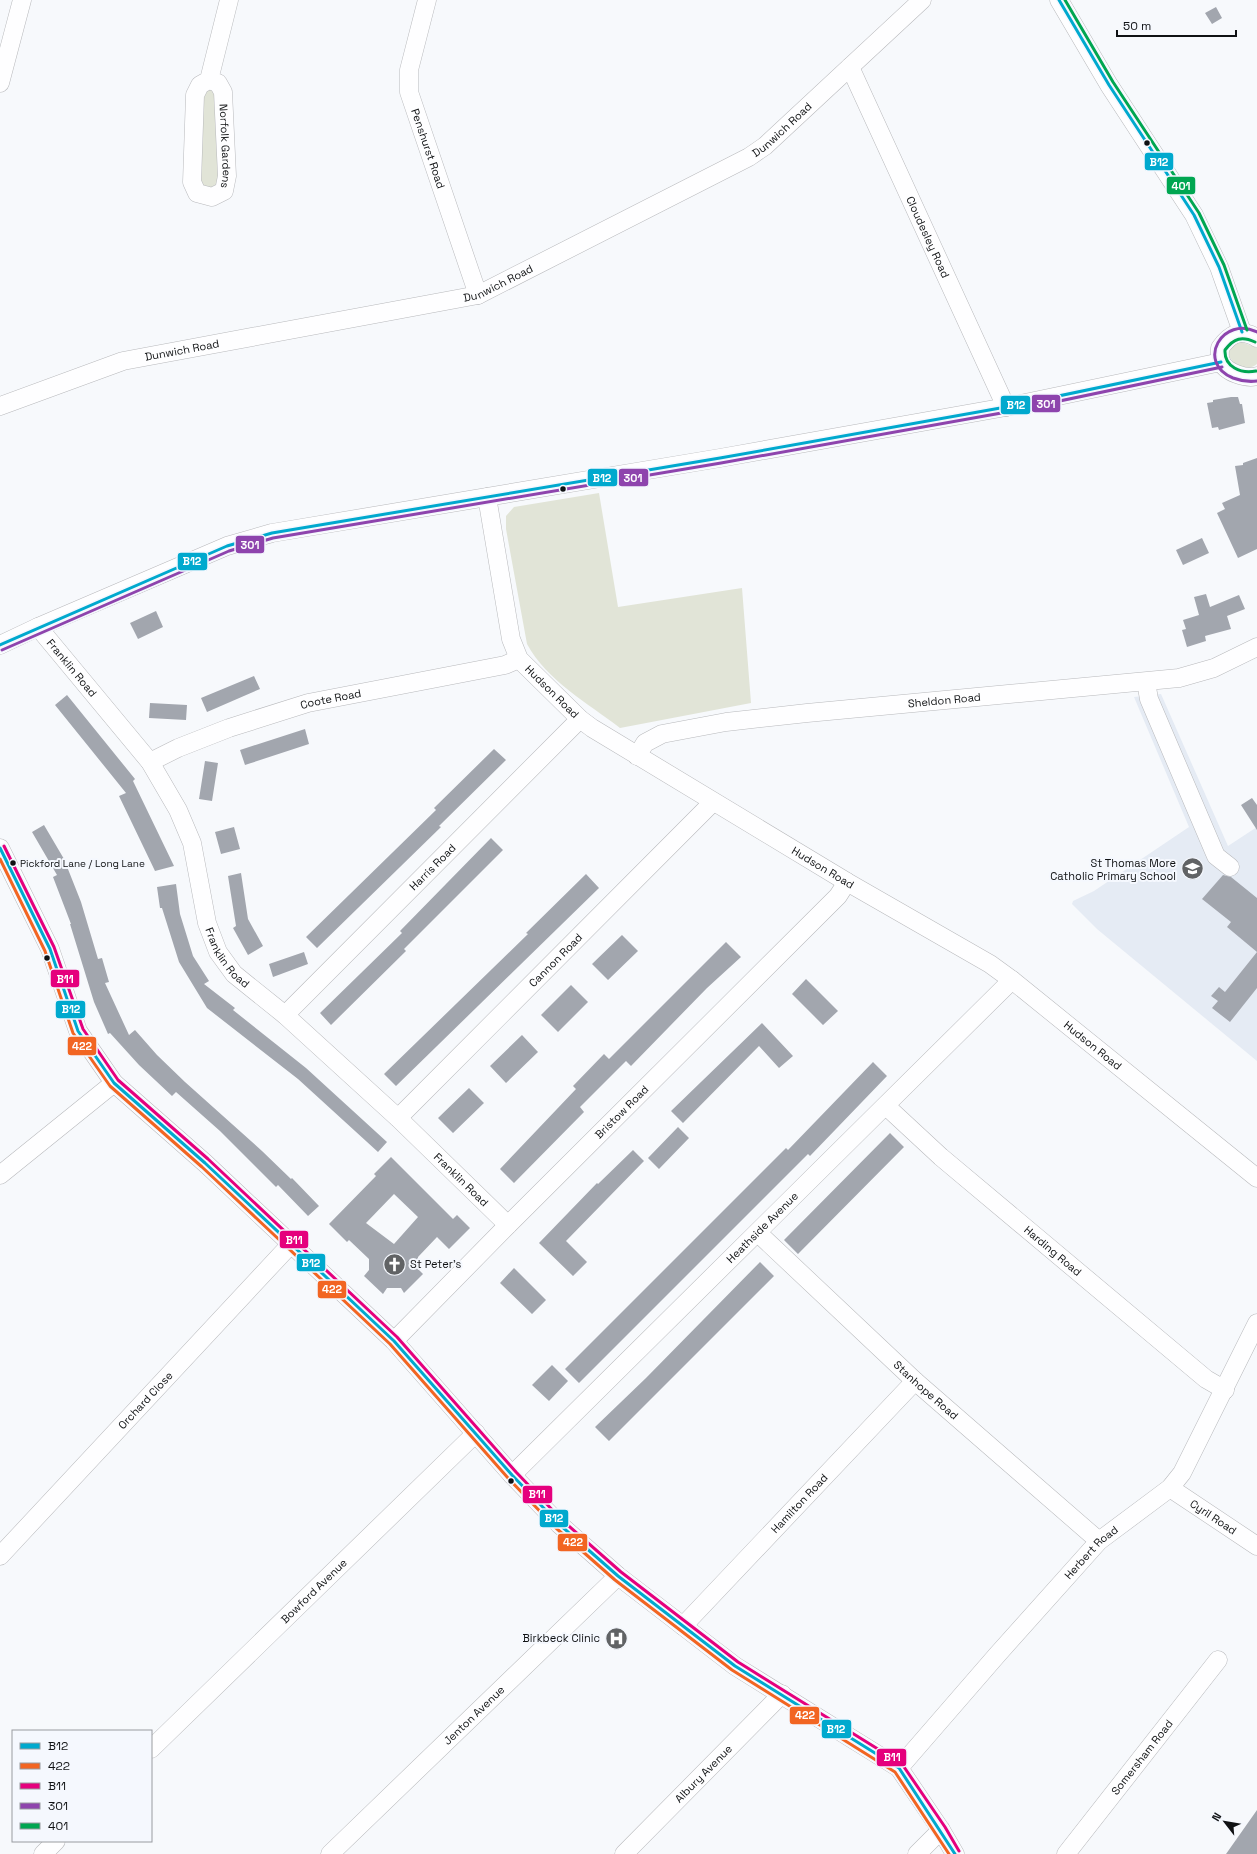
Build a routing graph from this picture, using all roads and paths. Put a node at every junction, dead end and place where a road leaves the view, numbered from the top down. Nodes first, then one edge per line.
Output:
1 (22, 0) edge
2 (229, 0) edge
3 (427, 0) edge
4 (922, 0) edge
5 (1059, 0) edge
6 (850, 67) junction
7 (209, 80) junction
8 (0, 83) edge
9 (478, 295) junction
10 (1250, 335) edge
11 (1221, 362) junction
12 (1256, 378) edge
13 (0, 406) edge
14 (1006, 407) junction
15 (487, 497) junction
16 (38, 627) junction
17 (0, 646) edge
18 (1257, 647) edge
19 (519, 659) junction
20 (1146, 682) junction
21 (580, 719) junction
22 (637, 756) junction
23 (150, 762) junction
24 (713, 802) junction
25 (0, 848) edge
26 (1230, 867) dead end
27 (847, 882) junction
28 (1012, 980) junction
29 (285, 1016) junction
30 (114, 1083) junction
31 (886, 1106) junction
32 (398, 1118) junction
33 (0, 1175) edge
34 (1257, 1178) edge
35 (508, 1225) junction
36 (758, 1233) junction
37 (291, 1244) junction
38 (1257, 1324) edge
39 (394, 1341) junction
40 (916, 1381) junction
41 (1225, 1390) junction
42 (476, 1433) junction
43 (512, 1475) junction
44 (1170, 1488) junction
45 (1100, 1541) junction
46 (1257, 1546) edge
47 (0, 1556) edge
48 (618, 1576) junction
49 (683, 1626) junction
50 (1218, 1660) dead end
51 (782, 1694) junction
52 (152, 1748) edge
53 (899, 1768) junction
54 (941, 1830) junction
55 (55, 1842) edge
56 (43, 1854) edge
57 (330, 1854) edge
58 (624, 1854) edge
59 (916, 1854) edge
60 (955, 1854) edge
61 (1066, 1854) edge

1 - 8 street
2 - 7 street
3 - 9 street, Penshurst Road
4 - 6 street, Dunwich Road
5 - 10 street
6 - 9 street, Dunwich Road
6 - 14 street, Cloudesley Road
7 - 7 street, Norfolk Gardens
9 - 13 street, Dunwich Road
10 - 11 street
11 - 12 street
11 - 14 street
14 - 15 street
15 - 16 street
15 - 19 street, Hudson Road
16 - 17 street
16 - 23 street, Franklin Road
18 - 20 street, Sheldon Road
19 - 21 street, Hudson Road
19 - 23 street, Coote Road
20 - 22 street, Sheldon Road
20 - 26 street
21 - 22 street, Hudson Road
21 - 29 street, Harris Road
22 - 24 street, Hudson Road
23 - 29 street, Franklin Road
24 - 27 street, Hudson Road
24 - 32 street, Cannon Road
25 - 30 street
27 - 28 street, Hudson Road
27 - 35 street, Bristow Road
28 - 31 street, Heathside Avenue
28 - 34 street, Hudson Road
29 - 32 street, Franklin Road
30 - 33 street
30 - 37 street
31 - 36 street, Heathside Avenue
31 - 41 street, Harding Road
32 - 35 street, Franklin Road
35 - 39 street, Bristow Road
36 - 40 street, Stanhope Road
36 - 43 street, Heathside Avenue
37 - 39 street
37 - 47 street, Orchard Close
38 - 41 street, Herbert Road
39 - 42 street
40 - 45 street, Stanhope Road
40 - 49 street, Hamilton Road
41 - 44 street, Herbert Road
42 - 43 street
42 - 52 street, Bowford Avenue
43 - 48 street
44 - 45 street, Herbert Road
44 - 46 street, Cyril Road
45 - 53 street, Herbert Road
48 - 49 street
48 - 57 street, Jenton Avenue
49 - 51 street
50 - 61 street, Somersham Road
51 - 53 street
51 - 58 street, Albury Avenue
53 - 54 street
54 - 59 street
54 - 60 street
55 - 56 street

